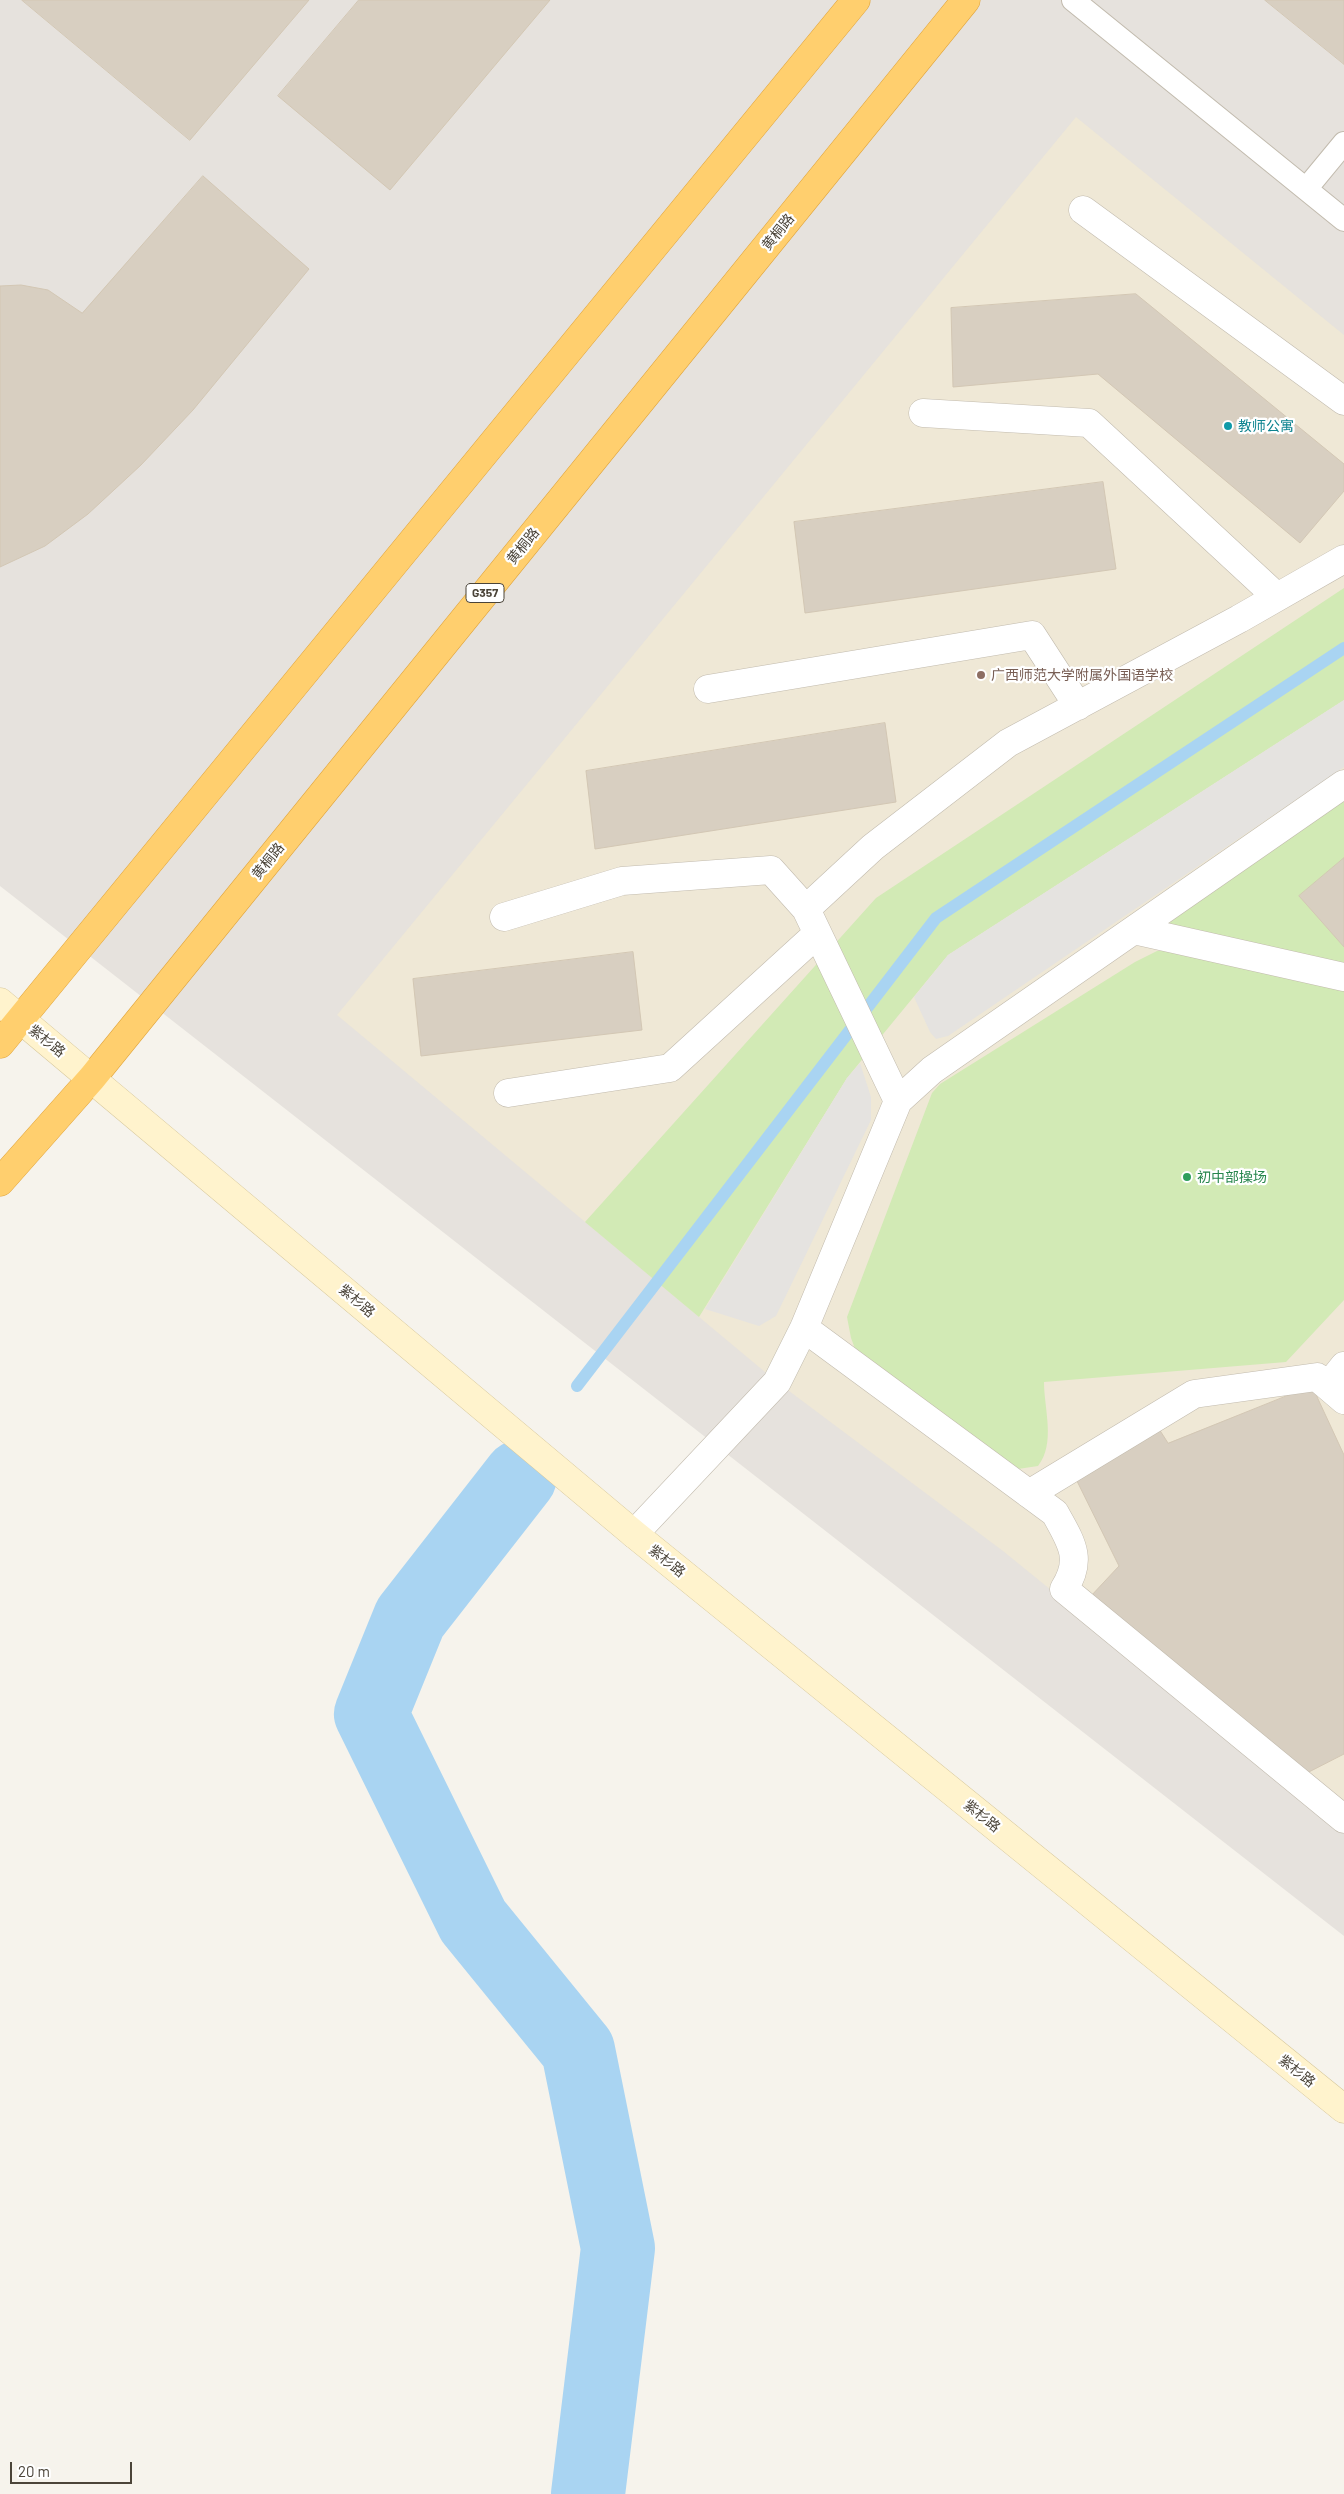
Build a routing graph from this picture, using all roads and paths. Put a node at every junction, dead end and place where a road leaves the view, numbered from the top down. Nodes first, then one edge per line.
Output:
1 (856, 0) edge
2 (966, 0) edge
3 (1073, 0) edge
4 (1344, 142) edge
5 (1306, 189) junction
6 (1083, 210) dead end
7 (1344, 220) edge
8 (1344, 401) edge
9 (924, 413) dead end
10 (1344, 559) edge
11 (1277, 597) junction
12 (708, 689) dead end
13 (1078, 706) junction
14 (1344, 784) edge
15 (806, 909) junction
16 (504, 917) dead end
17 (1134, 930) junction
18 (817, 934) junction
19 (1344, 977) edge
20 (0, 1002) edge
21 (21, 1020) junction
22 (0, 1044) edge
23 (92, 1078) junction
24 (508, 1093) dead end
25 (898, 1101) junction
26 (0, 1182) edge
27 (804, 1328) junction
28 (1339, 1384) edge
29 (1029, 1494) junction
30 (634, 1534) junction
31 (1339, 1808) edge
32 (1344, 2109) edge

1 - 21 highway
2 - 23 highway, 黄桐路 / G357
3 - 5 lane
4 - 5 lane
5 - 7 lane
6 - 8 street
9 - 11 street
10 - 11 street
11 - 13 street
12 - 13 street
13 - 15 street
14 - 17 street
15 - 16 street
15 - 18 street
17 - 19 street
17 - 25 street
18 - 24 street
18 - 25 street
20 - 21 main road, 紫杉路
21 - 22 highway
21 - 23 main road, 紫杉路
23 - 26 highway, 黄桐路 / G357
23 - 30 main road, 紫杉路
25 - 27 street
27 - 29 street
27 - 30 street
28 - 29 street
29 - 31 street
30 - 32 main road, 紫杉路

